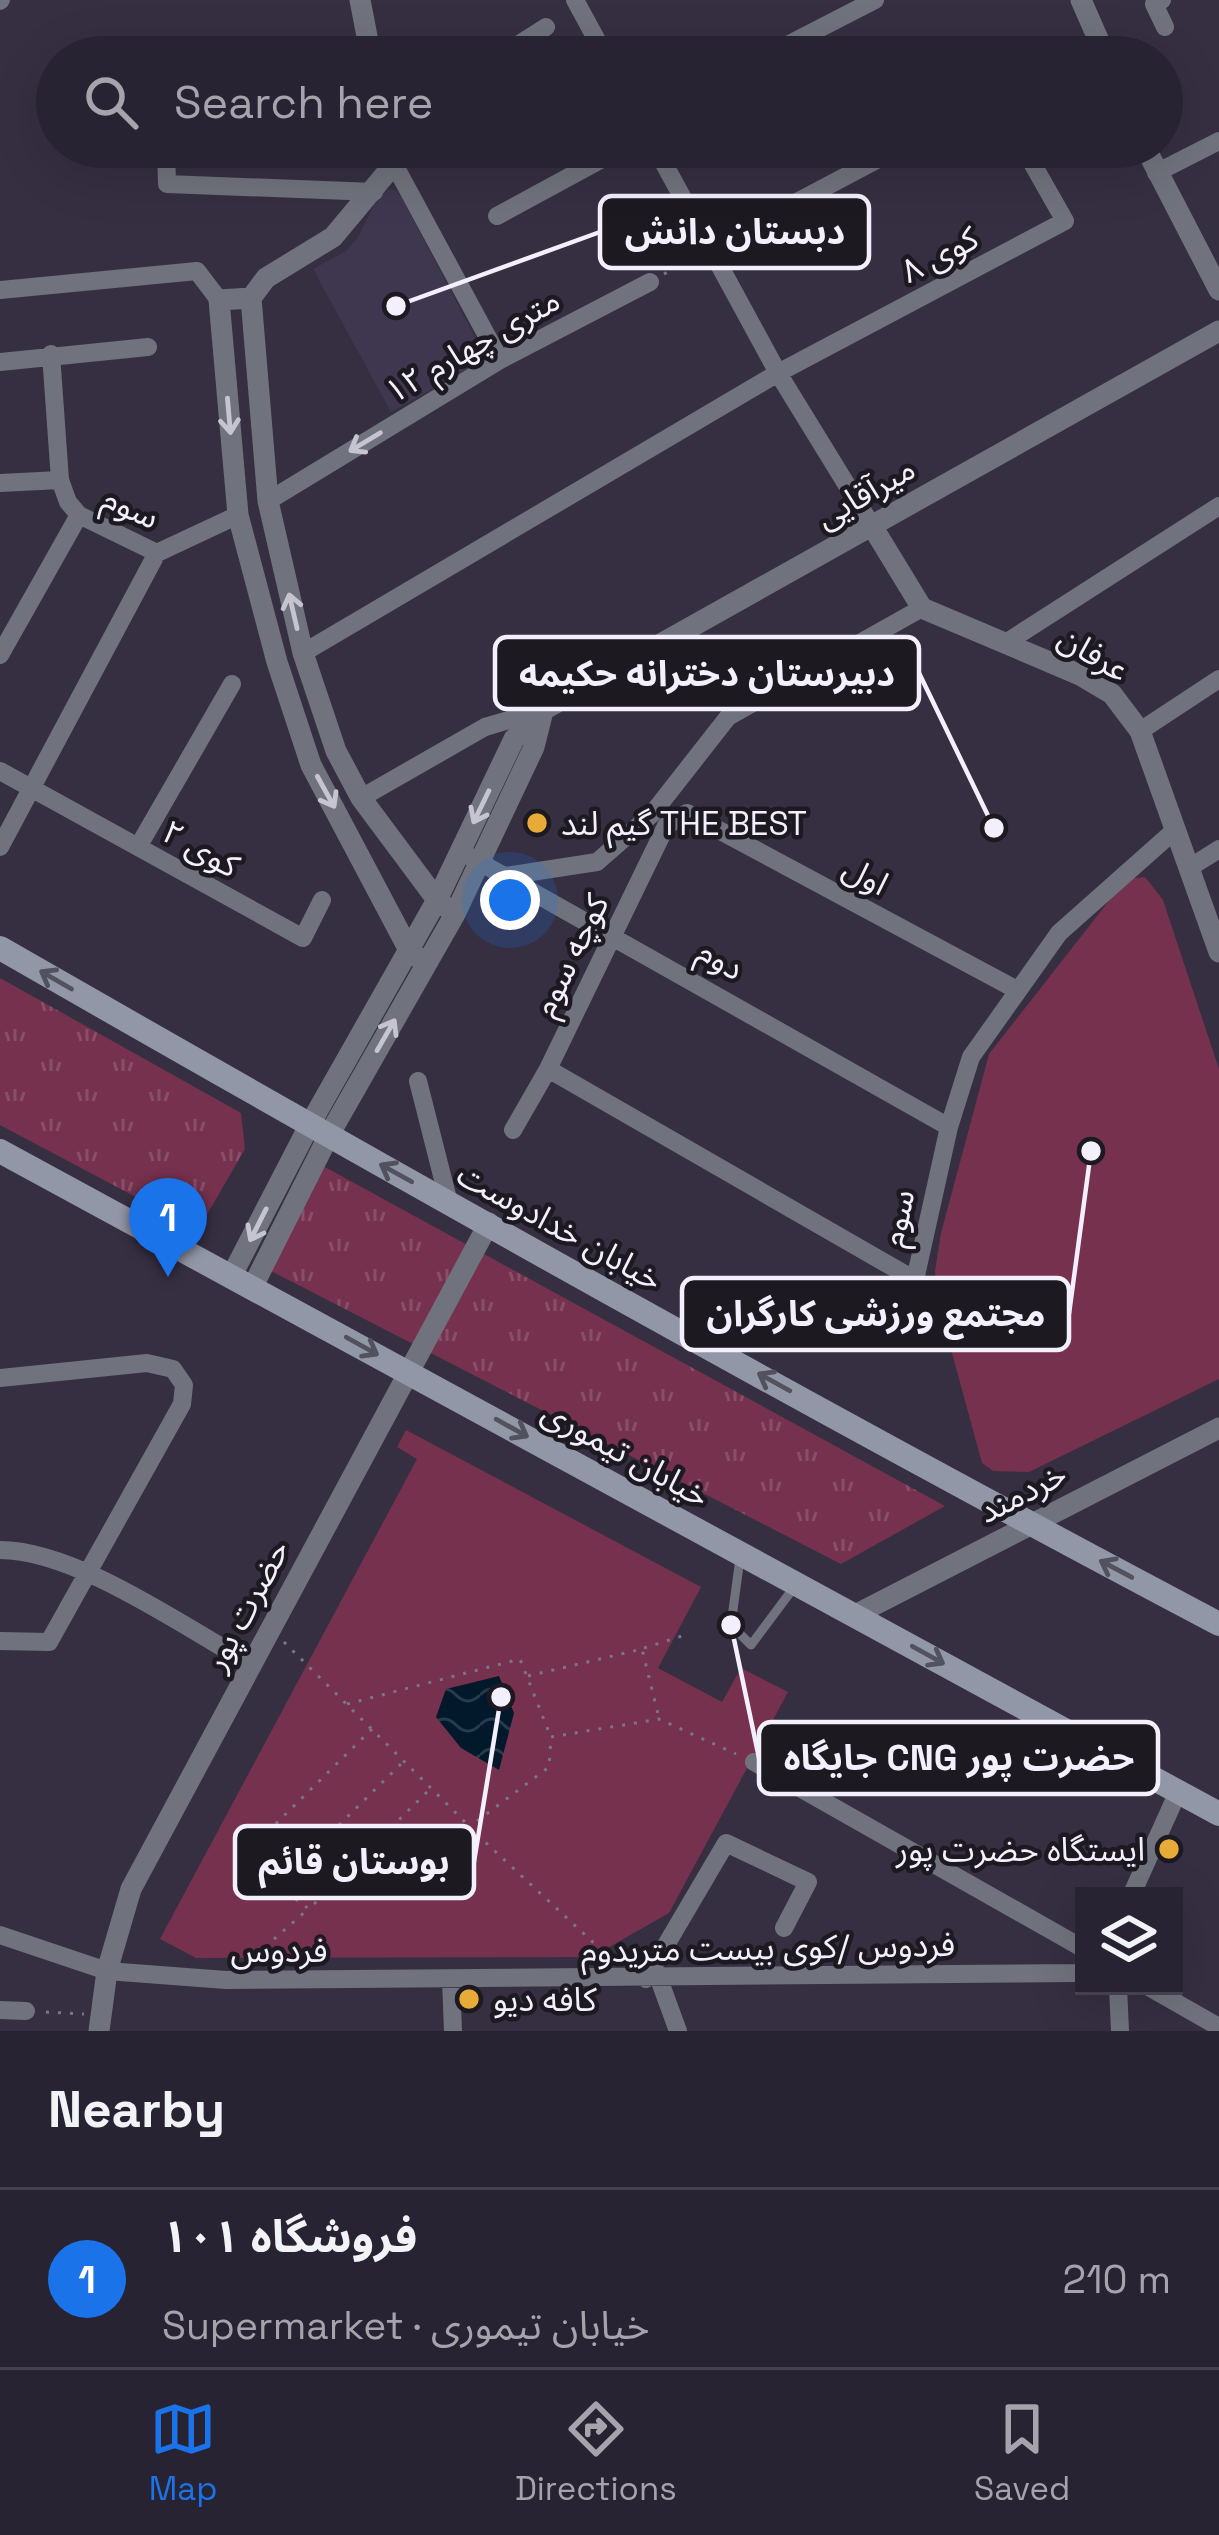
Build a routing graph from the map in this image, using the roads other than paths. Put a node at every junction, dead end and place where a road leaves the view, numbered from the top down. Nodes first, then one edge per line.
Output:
1 (360, 0) edge
2 (575, 0) edge
3 (875, 0) edge
4 (1081, 0) edge
5 (1162, 0) edge
6 (546, 27) dead end
7 (1166, 27) dead end
8 (367, 36) edge
9 (532, 36) edge
10 (595, 36) edge
11 (805, 36) edge
12 (1097, 36) edge
13 (1219, 141) edge
14 (1183, 159) edge
15 (167, 168) edge
16 (386, 168) edge
17 (399, 168) edge
18 (585, 168) edge
19 (666, 168) edge
20 (861, 168) edge
21 (1034, 168) edge
22 (1154, 168) edge
23 (1166, 168) edge
24 (1156, 173) junction
25 (374, 193) junction
26 (497, 216) dead end
27 (710, 248) junction
28 (650, 282) road end
29 (0, 290) edge
30 (1219, 290) edge
31 (251, 298) junction
32 (219, 300) junction
33 (1219, 331) edge
34 (148, 347) dead end
35 (51, 354) junction
36 (500, 360) junction
37 (0, 362) edge
38 (778, 373) junction
39 (60, 479) junction
40 (0, 483) edge
41 (268, 501) junction
42 (1219, 506) edge
43 (79, 515) junction
44 (238, 515) junction
45 (872, 526) junction
46 (157, 553) junction
47 (922, 608) junction
48 (1004, 644) junction
49 (303, 652) junction
50 (0, 655) edge
51 (1219, 679) edge
52 (232, 685) dead end
53 (543, 710) junction
54 (1140, 730) junction
55 (0, 771) edge
56 (32, 790) junction
57 (361, 798) junction
58 (686, 813) joint
59 (1175, 830) junction
60 (0, 847) edge
61 (138, 847) junction
62 (1219, 850) edge
63 (470, 856) junction
64 (1189, 868) junction
65 (505, 876) junction
66 (322, 900) dead end
67 (446, 907) junction
68 (613, 934) junction
69 (0, 948) edge
70 (1219, 952) edge
71 (418, 957) junction
72 (1017, 990) junction
73 (548, 1069) junction
74 (418, 1081) dead end
75 (949, 1127) junction
76 (513, 1130) dead end
77 (319, 1131) junction
78 (0, 1151) edge
79 (449, 1202) junction
80 (489, 1223) junction
81 (243, 1281) junction
82 (410, 1372) junction
83 (0, 1378) edge
84 (1213, 1434) edge
85 (1031, 1525) junction
86 (0, 1550) edge
87 (741, 1553) junction
88 (87, 1573) junction
89 (797, 1584) junction
90 (855, 1615) junction
91 (1219, 1624) edge
92 (0, 1641) edge
93 (251, 1664) junction
94 (754, 1762) road end
95 (1178, 1792) junction
96 (1219, 1814) edge
97 (1135, 1887) edge
98 (784, 1928) dead end
99 (0, 1935) edge
100 (1075, 1944) edge
101 (107, 1971) junction
102 (1075, 1973) edge
103 (646, 1979) junction
104 (451, 1980) junction
105 (1118, 1995) edge
106 (1163, 1995) edge
107 (0, 2010) edge
108 (26, 2011) road end
109 (99, 2023) edge
110 (1219, 2027) edge
111 (453, 2031) edge
112 (678, 2031) edge
113 (1120, 2031) edge

1 - 8 street
2 - 10 street
3 - 11 street
4 - 12 street
5 - 7 street
6 - 9 street
13 - 14 street
15 - 25 street
16 - 25 street
17 - 36 street
18 - 26 street
19 - 27 street
20 - 27 street
21 - 38 street, کوی ۸
22 - 24 street
23 - 24 street
24 - 30 street
25 - 31 street
27 - 38 street
28 - 36 street, ۱۲ متری چهارم
29 - 32 street
31 - 32 street
31 - 41 street
32 -> 44 street
33 - 45 street, میرآقایی
34 - 35 street
35 - 37 street
35 - 39 street
36 -> 41 street, ۱۲ متری چهارم
38 - 45 street
38 - 49 street
39 - 40 street
39 - 43 street
49 -> 41 street
42 - 48 street
43 - 46 street, سوم
43 - 50 street, سوم
44 - 46 street, سوم
44 -> 71 street
45 - 47 street
45 - 53 street, میرآقایی
46 - 56 street
47 - 48 street, عرفان
47 - 65 street
48 - 54 street, عرفان
49 - 57 street
51 - 54 street
52 - 61 street
53 - 57 street
53 - 63 street
54 - 59 street, عرفان
55 - 56 street, کوی ۲
56 - 60 street
56 - 61 street, کوی ۲
57 - 67 street
58 - 68 street, کوچه سوم
58 - 72 street, اول
59 - 64 street, عرفان
59 - 72 street, سوم
61 - 66 street, کوی ۲
62 - 64 street
63 - 65 street, دوم
63 - 67 street
64 - 70 street, عرفان
65 - 68 street, دوم
67 - 71 street
68 - 73 street, کوچه سوم
68 - 75 street, دوم
77 -> 69 main road, خیابان خدادوست
71 - 77 street
72 - 75 street, سوم
73 - 75 street, سوم
73 - 76 street, کوچه سوم
74 - 79 street
79 -> 77 main road, خیابان خدادوست
77 - 81 street
78 - 81 main road, خیابان تیموری
79 - 80 main road, خیابان خدادوست
80 - 82 street, حضرت پور
85 -> 80 main road, خیابان خدادوست
81 -> 82 main road, خیابان تیموری
82 -> 87 main road, خیابان تیموری
82 - 93 street, حضرت پور
83 - 88 street
84 - 85 street, خردمند
85 - 90 street, خردمند
91 -> 85 main road, خیابان خدادوست
86 - 88 street
87 - 89 main road, خیابان تیموری
87 - 89 lane
88 - 92 street
88 - 93 street
89 - 90 main road, خیابان تیموری
90 -> 95 main road, خیابان تیموری
93 - 101 street, حضرت پور
94 - 100 street
95 - 96 main road, خیابان تیموری
95 - 97 street
98 - 103 street
99 - 101 street, فردوس
101 - 104 street, فردوس
101 - 109 street, حضرت پور
102 - 103 street, فردوس /کوی بیست متریدوم
103 - 104 street, فردوس /کوی بیست متریدوم
103 - 112 street
104 - 111 street
105 - 113 street
106 - 110 street
107 - 108 street

